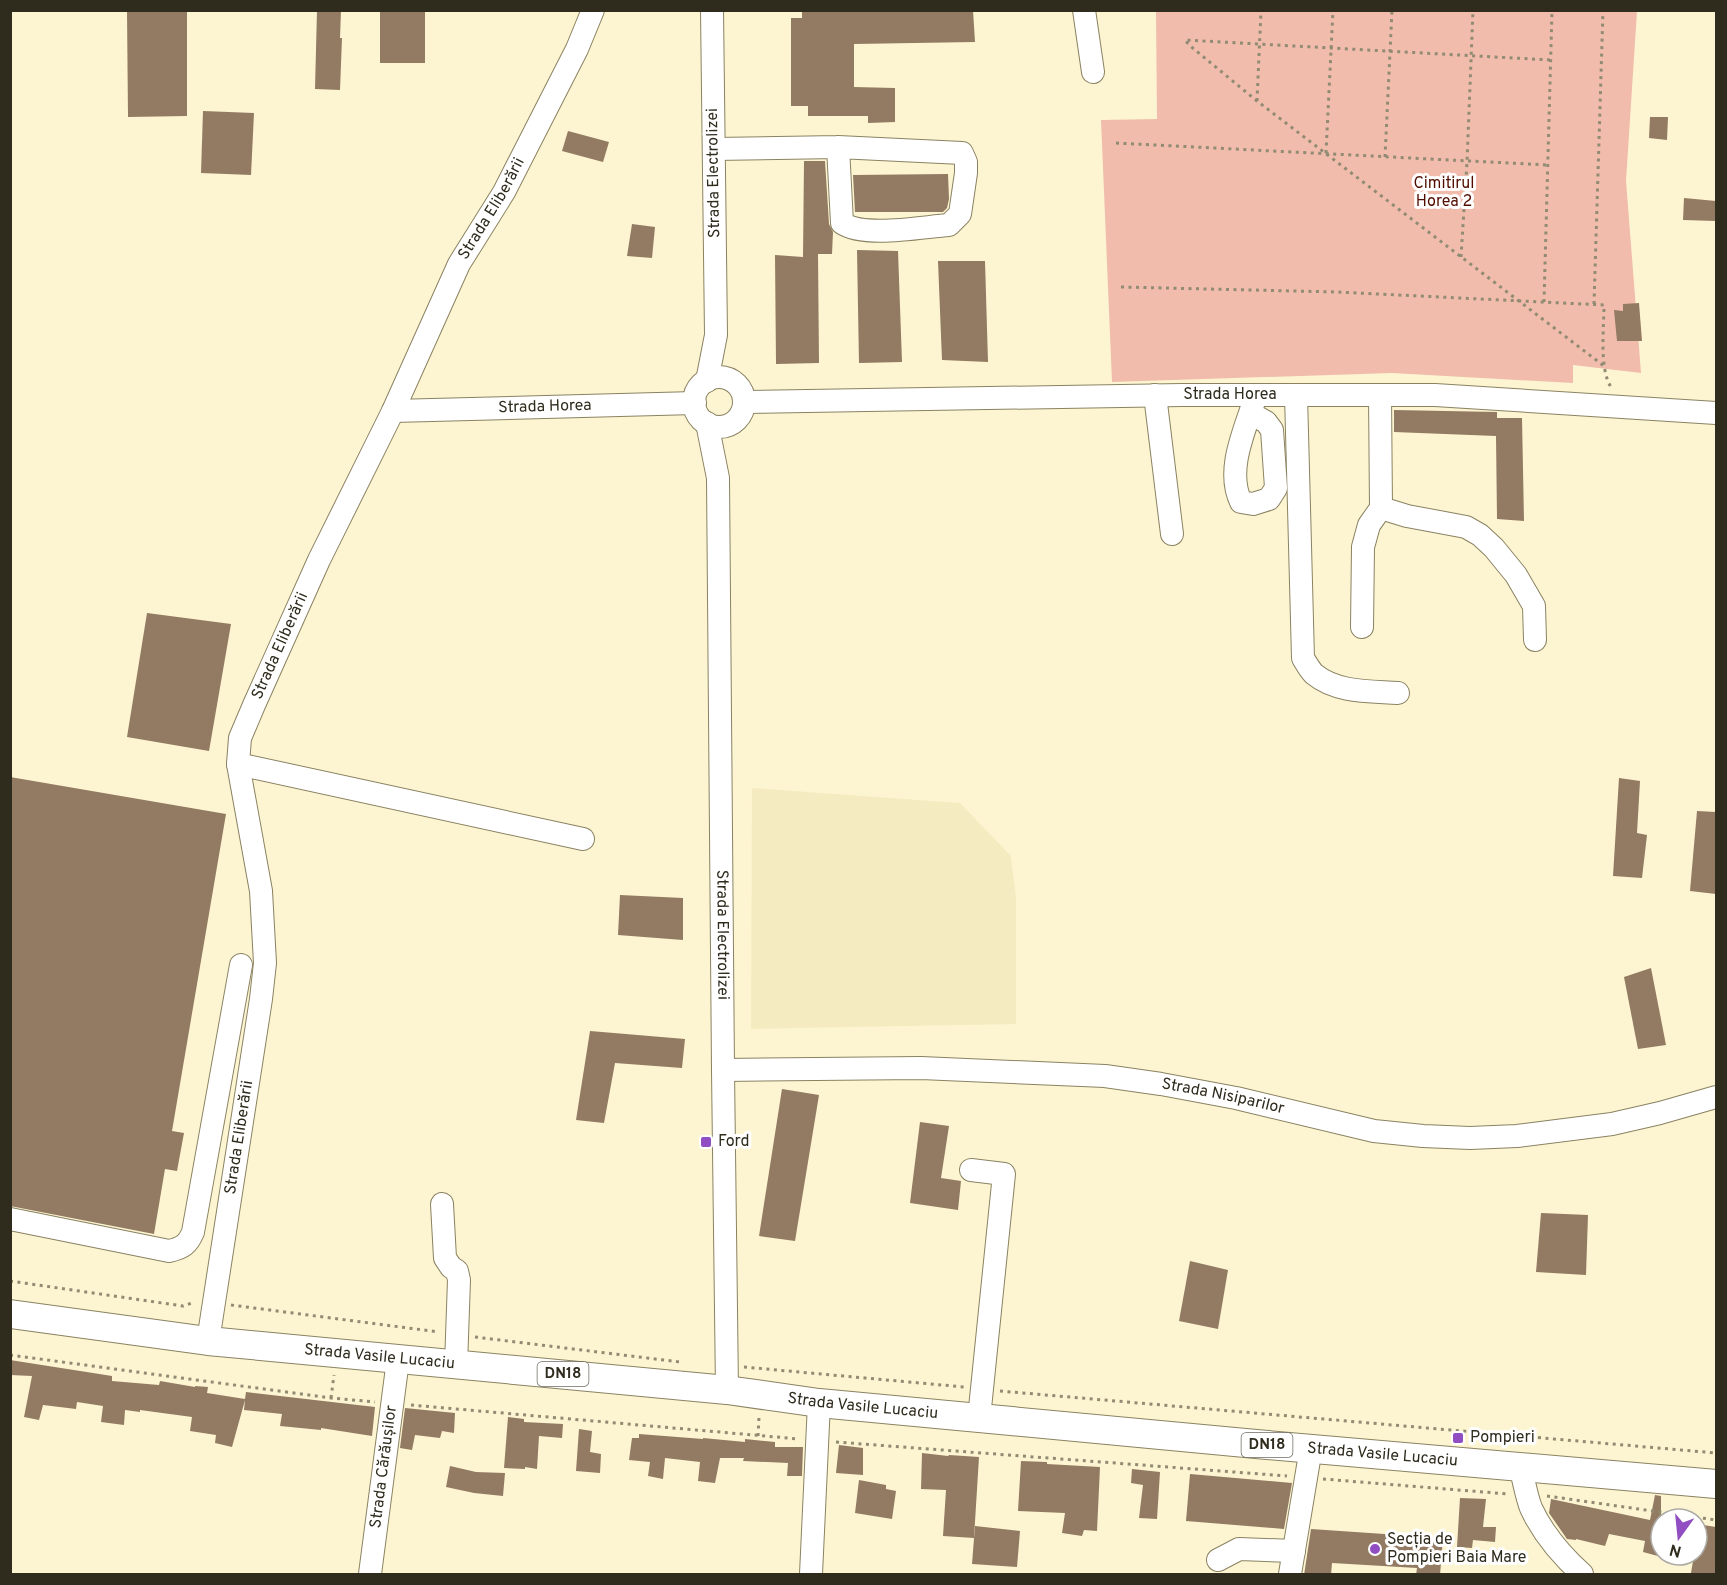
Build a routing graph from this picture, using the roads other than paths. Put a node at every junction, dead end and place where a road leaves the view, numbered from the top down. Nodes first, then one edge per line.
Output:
1 (592, 10) edge
2 (712, 10) edge
3 (1084, 10) edge
4 (1093, 72) dead end
5 (838, 147) junction
6 (714, 149) junction
7 (716, 335) junction
8 (731, 380) junction
9 (706, 381) junction
10 (1155, 395) junction
11 (1296, 395) junction
12 (1380, 395) junction
13 (744, 402) junction
14 (694, 403) junction
15 (393, 411) junction
16 (1716, 413) edge
17 (707, 423) junction
18 (730, 424) junction
19 (718, 478) junction
20 (1381, 508) junction
21 (1172, 534) dead end
22 (1362, 627) dead end
23 (1535, 640) dead end
24 (1398, 693) dead end
25 (238, 764) junction
26 (583, 839) dead end
27 (241, 965) dead end
28 (723, 1071) junction
29 (1716, 1097) edge
30 (971, 1170) dead end
31 (442, 1204) dead end
32 (10, 1219) edge
33 (10, 1314) edge
34 (208, 1341) junction
35 (398, 1360) junction
36 (456, 1365) junction
37 (735, 1379) junction
38 (819, 1403) junction
39 (979, 1418) junction
40 (1311, 1448) junction
41 (1520, 1467) junction
42 (1716, 1477) edge
43 (1294, 1551) junction
44 (1218, 1560) dead end
45 (370, 1575) edge
46 (811, 1575) edge
47 (1290, 1575) edge
48 (1582, 1575) edge

1 - 15 street, Strada Eliberării
2 - 6 street, Strada Electrolizei
3 - 4 street
5 - 5 street
5 - 6 street
6 - 7 street, Strada Electrolizei
7 - 8 street, Strada Electrolizei
7 - 9 street, Strada Electrolizei
8 - 9 street
8 - 13 street
9 - 14 street
10 - 11 street, Strada Horea
10 - 13 street, Strada Horea
10 - 21 street
11 - 12 street, Strada Horea
11 - 24 street
12 - 16 street, Strada Horea
12 - 20 street
13 - 18 street
14 - 15 street, Strada Horea
14 - 17 street
15 - 25 street, Strada Eliberării
17 - 18 street
17 - 19 street, Strada Electrolizei
18 - 19 street, Strada Electrolizei
19 - 28 street, Strada Electrolizei
20 - 22 street
20 - 23 street
25 - 26 street
25 - 34 street, Strada Eliberării
27 - 32 street
28 - 29 street, Strada Nisiparilor
28 - 37 street, Strada Electrolizei
30 - 39 street
31 - 36 street
33 - 34 main road, Strada Vasile Lucaciu / DN18
34 - 35 main road, Strada Vasile Lucaciu / DN18
35 - 36 main road, Strada Vasile Lucaciu / DN18
35 - 45 street, Strada Cărăușilor
36 - 37 main road, Strada Vasile Lucaciu / DN18
37 - 38 main road, Strada Vasile Lucaciu / DN18
38 - 39 main road, Strada Vasile Lucaciu / DN18
38 - 46 street
39 - 40 main road, Strada Vasile Lucaciu / DN18
40 - 41 main road, Strada Vasile Lucaciu / DN18
40 - 43 street
41 - 42 main road, Strada Vasile Lucaciu / DN18
41 - 48 street
43 - 44 street
43 - 47 street

